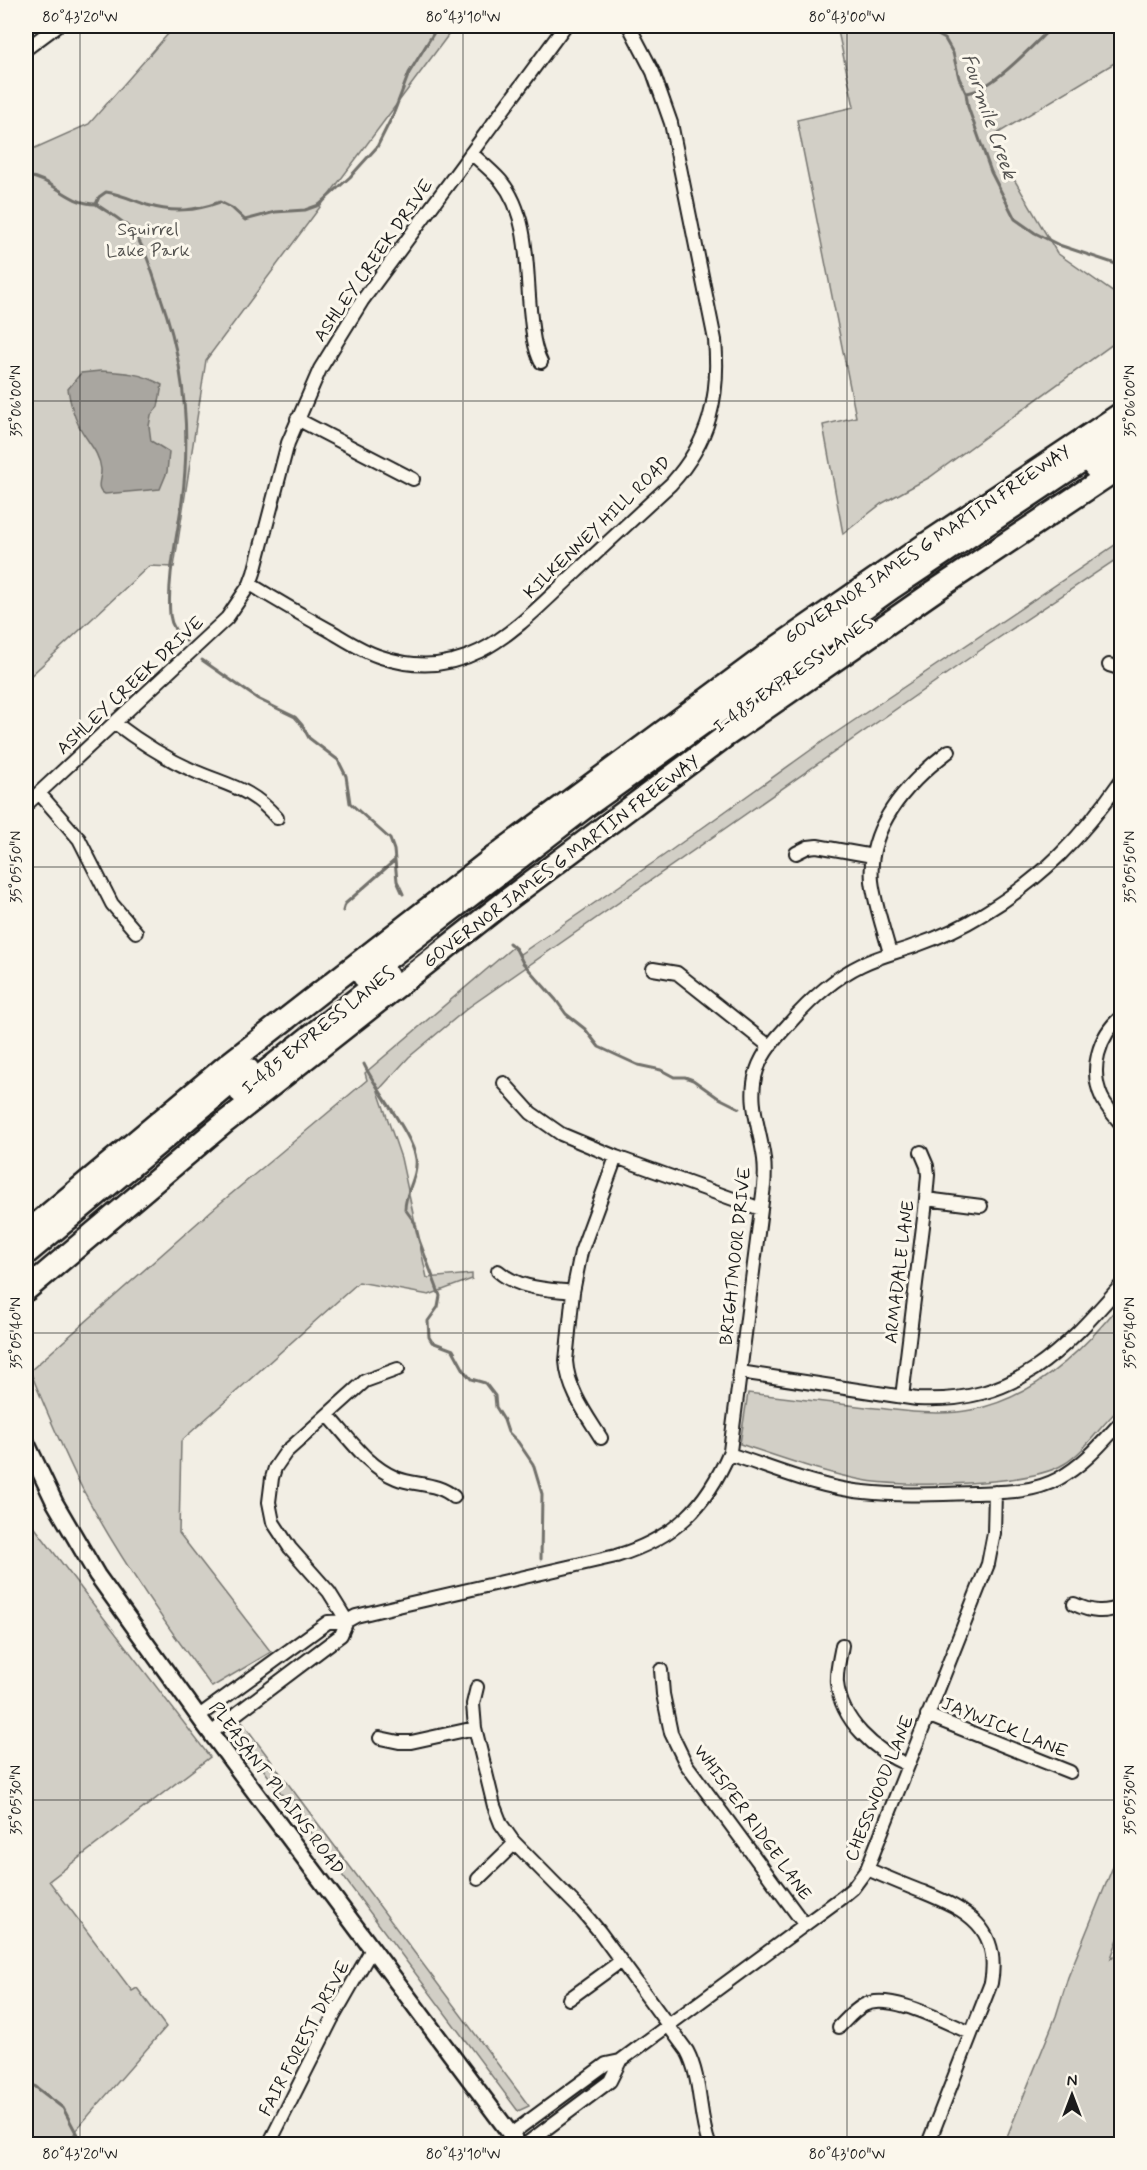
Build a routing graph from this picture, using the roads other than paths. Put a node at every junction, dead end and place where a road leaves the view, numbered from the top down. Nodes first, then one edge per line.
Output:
1 (57, 26) edge
2 (565, 26) edge
3 (629, 26) edge
4 (26, 49) edge
5 (471, 153) junction
6 (541, 362) dead end
7 (1122, 412) edge
8 (297, 419) junction
9 (1122, 434) edge
10 (1122, 450) edge
11 (1122, 466) edge
12 (413, 479) dead end
13 (250, 584) junction
14 (1109, 665) dead end
15 (1122, 669) edge
16 (115, 723) junction
17 (949, 751) dead end
18 (1122, 779) edge
19 (39, 793) junction
20 (26, 805) edge
21 (277, 818) dead end
22 (796, 853) dead end
23 (873, 856) junction
24 (136, 932) dead end
25 (891, 953) junction
26 (653, 969) dead end
27 (1122, 1016) edge
28 (769, 1046) junction
29 (504, 1083) dead end
30 (1122, 1125) edge
31 (921, 1152) dead end
32 (616, 1157) junction
33 (926, 1198) junction
34 (981, 1206) dead end
35 (761, 1209) junction
36 (26, 1233) edge
37 (26, 1254) edge
38 (498, 1271) dead end
39 (26, 1272) edge
40 (1122, 1284) edge
41 (26, 1290) edge
42 (573, 1292) junction
43 (398, 1369) dead end
44 (740, 1372) junction
45 (902, 1397) junction
46 (328, 1415) junction
47 (1122, 1421) edge
48 (601, 1438) dead end
49 (26, 1442) edge
50 (729, 1454) junction
51 (995, 1492) junction
52 (454, 1497) dead end
53 (1074, 1604) dead end
54 (1122, 1606) edge
55 (347, 1621) junction
56 (842, 1646) dead end
57 (661, 1670) dead end
58 (477, 1687) dead end
59 (927, 1715) junction
60 (199, 1716) junction
61 (475, 1728) junction
62 (211, 1733) junction
63 (380, 1738) dead end
64 (908, 1764) junction
65 (1070, 1772) dead end
66 (515, 1843) junction
67 (867, 1869) junction
68 (478, 1879) dead end
69 (804, 1924) junction
70 (372, 1948) junction
71 (621, 1961) junction
72 (569, 1999) dead end
73 (669, 2026) junction
74 (839, 2027) dead end
75 (971, 2033) junction
76 (620, 2061) junction
77 (514, 2139) edge
78 (268, 2145) edge
79 (526, 2145) edge
80 (709, 2145) edge
81 (928, 2145) edge

1 - 4 street
2 - 5 street, ASHLEY CREEK DRIVE
3 - 13 street, KILKENNEY HILL ROAD
5 - 6 street
5 - 8 street, ASHLEY CREEK DRIVE
7 - 36 highway, GOVERNOR JAMES G MARTIN FREEWAY
8 - 12 street
8 - 13 street, ASHLEY CREEK DRIVE
9 - 37 highway, I-485 EXPRESS LANES
10 - 39 highway, I-485 EXPRESS LANES
11 - 41 highway, GOVERNOR JAMES G MARTIN FREEWAY
13 - 16 street, ASHLEY CREEK DRIVE
14 - 15 street
16 - 19 street, ASHLEY CREEK DRIVE
16 - 21 street
17 - 23 street
18 - 25 street, BRIGHTMOOR DRIVE
19 - 20 street, ASHLEY CREEK DRIVE
19 - 24 street
22 - 23 street
23 - 25 street
25 - 28 street, BRIGHTMOOR DRIVE
26 - 28 street
27 - 30 street
28 - 35 street, BRIGHTMOOR DRIVE
29 - 32 street
31 - 33 street, ARMADALE LANE
32 - 35 street
32 - 42 street
33 - 34 street
33 - 45 street, ARMADALE LANE
35 - 44 street, BRIGHTMOOR DRIVE
38 - 42 street
40 - 45 street
42 - 48 street
43 - 46 street
44 - 45 street
44 - 50 street, BRIGHTMOOR DRIVE
46 - 52 street
46 - 55 street
47 - 51 street
49 - 60 street, PLEASANT PLAINS ROAD
50 - 51 street
50 - 55 street, BRIGHTMOOR DRIVE
51 - 59 street, CHESSWOOD LANE
53 - 54 street
55 - 60 street, BRIGHTMOOR DRIVE
55 - 62 street
56 - 64 street
57 - 69 street, WHISPER RIDGE LANE
58 - 61 street
59 - 64 street, CHESSWOOD LANE
59 - 65 street, JAYWICK LANE
60 - 62 street, PLEASANT PLAINS ROAD
61 - 63 street
61 - 66 street
62 - 70 street, PLEASANT PLAINS ROAD
64 - 67 street, CHESSWOOD LANE
66 - 68 street
66 - 71 street
67 - 69 street, CHESSWOOD LANE
67 - 75 street
69 - 73 street, CHESSWOOD LANE
70 - 77 street, PLEASANT PLAINS ROAD
70 - 78 street, FAIR FOREST DRIVE
71 - 72 street
71 - 73 street
73 - 76 street, CHESSWOOD LANE
73 - 80 street
74 - 75 street
75 - 81 street
76 - 77 street, CHESSWOOD LANE
76 - 79 street, CHESSWOOD LANE

